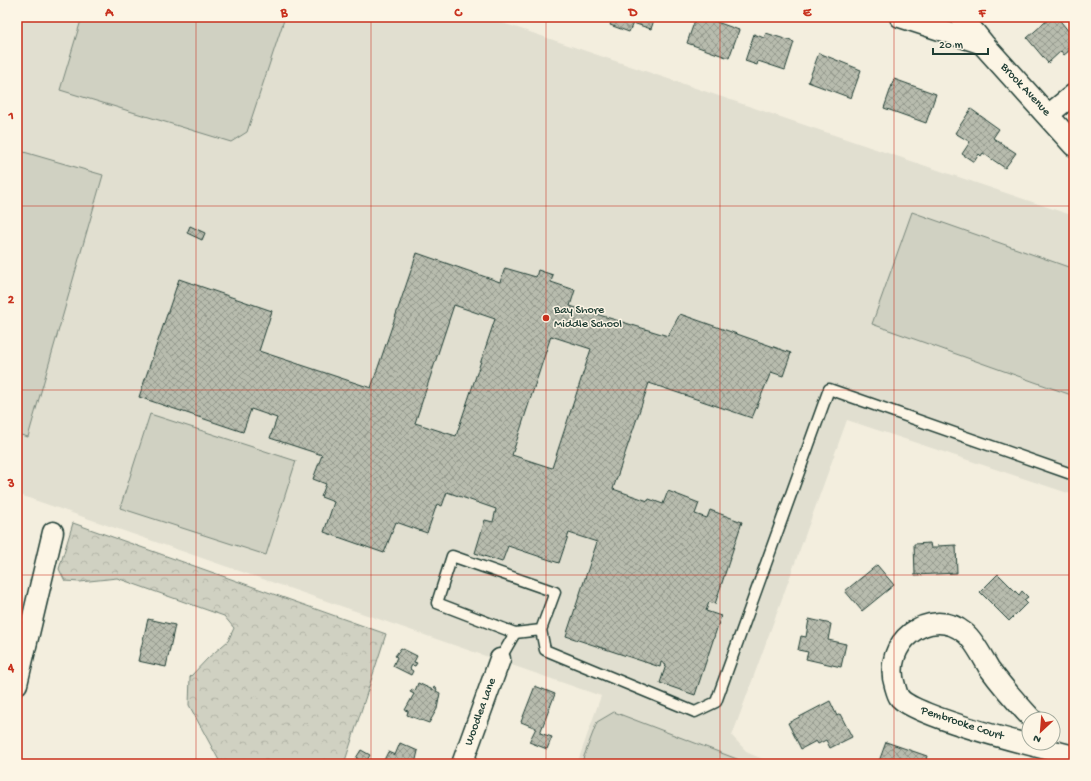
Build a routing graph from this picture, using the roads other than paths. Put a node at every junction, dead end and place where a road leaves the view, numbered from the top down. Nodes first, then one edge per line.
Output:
1 (900, 17) edge
2 (961, 17) edge
3 (983, 44) junction
4 (1074, 94) edge
5 (1048, 115) junction
6 (1074, 145) edge
7 (1074, 475) edge
8 (53, 532) dead end
9 (541, 630) junction
10 (514, 633) junction
11 (500, 659) joint
12 (17, 684) edge
13 (1025, 711) edge
14 (1021, 743) edge
15 (1061, 744) edge
16 (1057, 751) edge
17 (1074, 755) edge
18 (462, 764) edge

1 - 3 street
2 - 3 street, Brook Avenue
3 - 5 street, Brook Avenue
4 - 5 street
5 - 6 street, Brook Avenue
7 - 9 lane
8 - 12 street
9 - 10 lane
9 - 10 lane
10 - 11 lane
11 - 18 street, Woodlea Lane
13 - 14 street, Pembrooke Court
15 - 17 street, Pembrooke Court
16 - 17 street, Pembrooke Court

